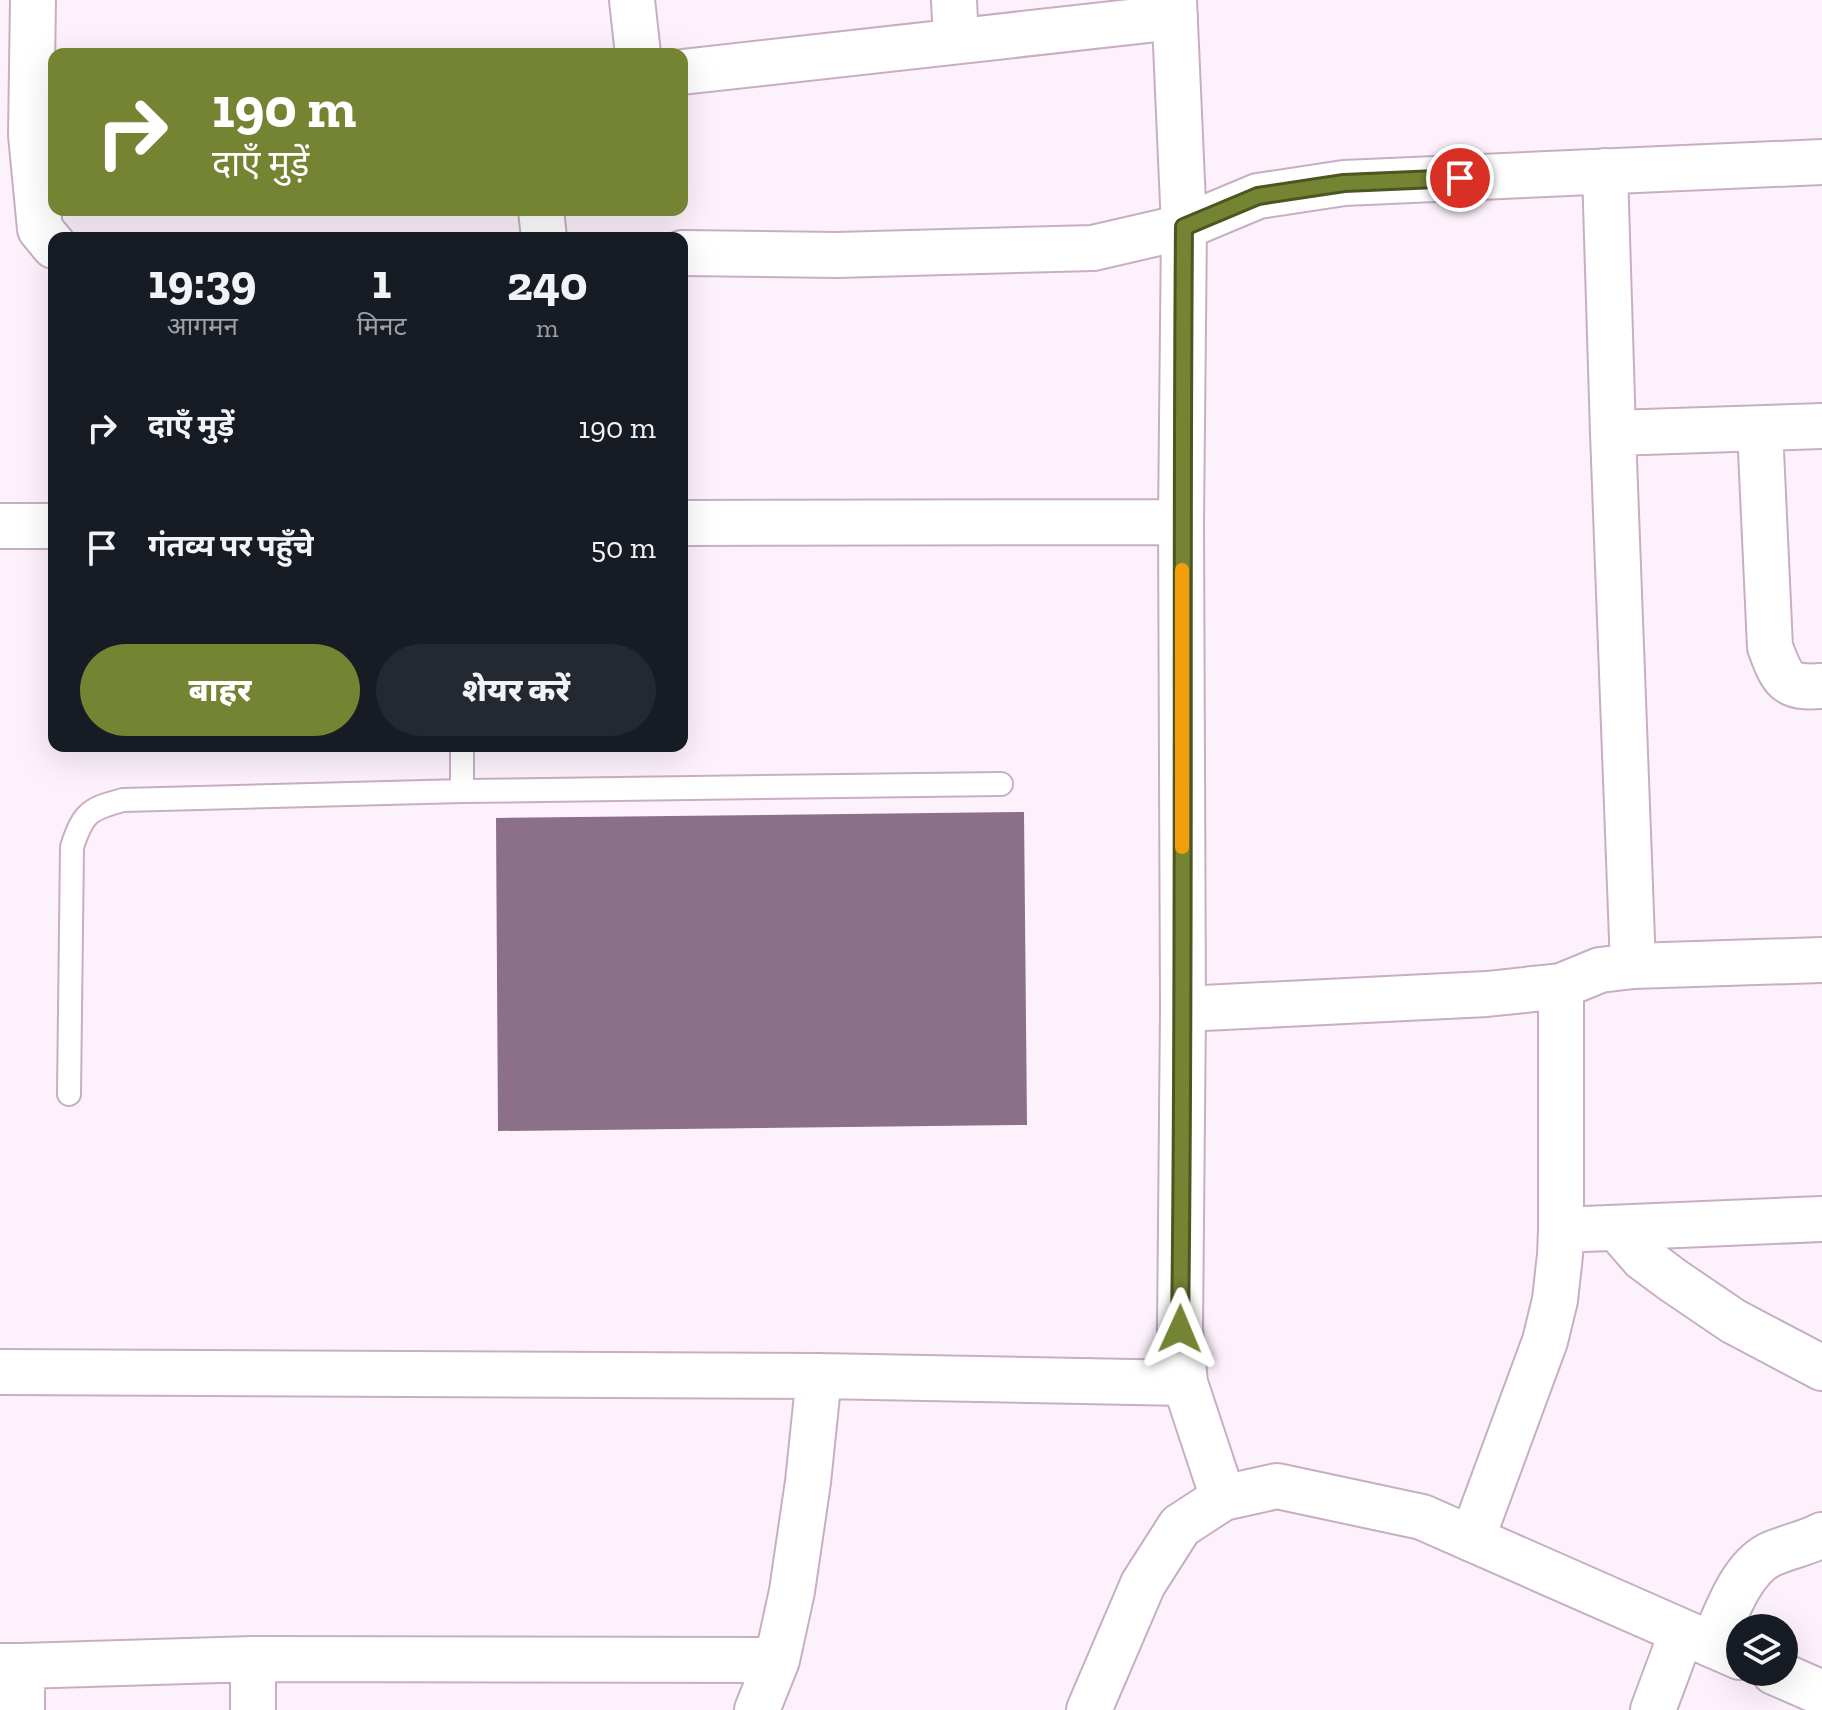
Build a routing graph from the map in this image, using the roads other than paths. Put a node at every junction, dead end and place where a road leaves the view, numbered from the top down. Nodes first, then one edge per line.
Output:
1 (33, 0) edge
2 (632, 0) edge
3 (1175, 8) edge
4 (955, 20) edge
5 (637, 48) edge
6 (688, 71) edge
7 (28, 136) edge
8 (1822, 162) edge
9 (1605, 171) junction
10 (1184, 227) junction
11 (48, 239) edge
12 (688, 253) edge
13 (1822, 426) edge
14 (1760, 429) junction
15 (1613, 433) junction
16 (1181, 522) junction
17 (688, 523) edge
18 (0, 526) edge
19 (48, 526) edge
20 (1822, 686) edge
21 (462, 752) edge
22 (1001, 784) dead end
23 (462, 791) junction
24 (1822, 960) edge
25 (1633, 966) junction
26 (1561, 986) junction
27 (1183, 1009) junction
28 (69, 1094) dead end
29 (1822, 1219) edge
30 (1617, 1228) junction
31 (1561, 1230) junction
32 (1822, 1368) edge
33 (0, 1372) edge
34 (819, 1376) junction
35 (1185, 1383) junction
36 (1223, 1498) junction
37 (1822, 1535) edge
38 (1472, 1539) junction
39 (1711, 1644) edge
40 (253, 1659) junction
41 (777, 1660) junction
42 (11, 1666) edge
43 (1798, 1682) edge
44 (1822, 1693) edge
45 (22, 1710) edge
46 (253, 1710) edge
47 (757, 1710) edge
48 (1089, 1710) edge
49 (1653, 1710) edge

1 - 7 street
2 - 5 street
3 - 4 street
3 - 10 street
4 - 6 street
7 - 11 street
8 - 9 street
9 - 10 street
9 - 15 street
10 - 12 street
10 - 16 street
13 - 14 street
14 - 15 street
14 - 20 street
15 - 25 street
16 - 17 street
16 - 27 street
18 - 19 street
21 - 23 lane
22 - 23 lane
23 - 28 lane
24 - 25 street
25 - 26 street
26 - 27 street
26 - 31 street
27 - 35 street
29 - 30 street
30 - 31 street
30 - 32 street
31 - 38 street
33 - 34 street
34 - 35 street
34 - 41 street
35 - 36 street
36 - 38 street
36 - 48 street
37 - 39 street
38 - 39 street
39 - 49 street
40 - 41 street
40 - 42 street
40 - 46 street
41 - 47 street
42 - 45 street
43 - 44 street

